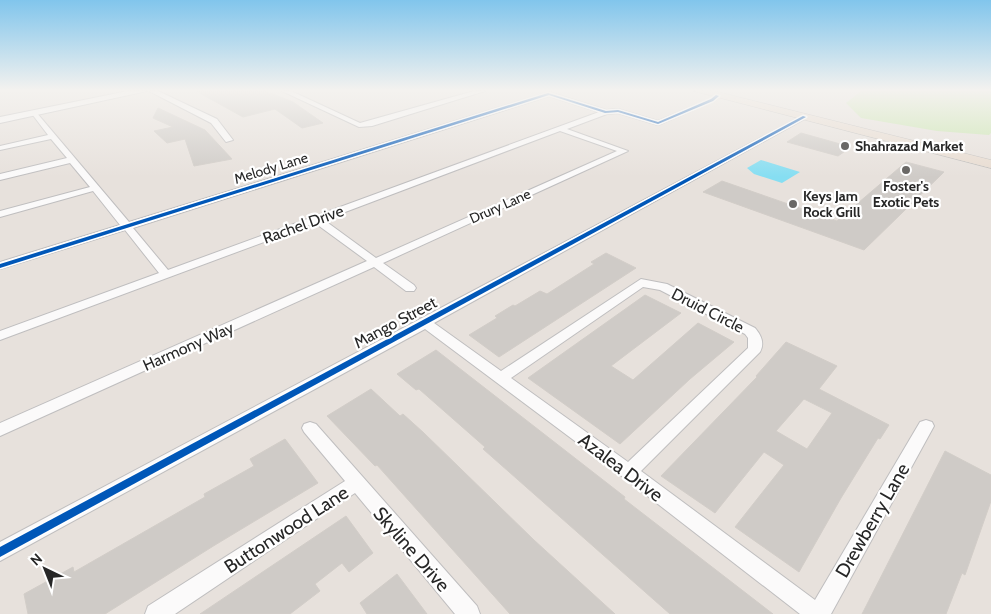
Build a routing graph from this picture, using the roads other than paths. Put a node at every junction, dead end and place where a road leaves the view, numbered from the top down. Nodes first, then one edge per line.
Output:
1 (39, 120) edge
2 (211, 120) edge
3 (347, 120) edge
4 (384, 120) edge
5 (467, 120) edge
6 (585, 120) edge
7 (649, 120) edge
8 (666, 120) edge
9 (795, 120) edge
10 (829, 120) edge
11 (838, 120) edge
12 (560, 129) junction
13 (52, 136) junction
14 (229, 140) dead end
15 (904, 142) junction
16 (0, 148) edge
17 (991, 152) edge
18 (991, 158) edge
19 (71, 160) junction
20 (991, 164) edge
21 (0, 177) edge
22 (95, 188) junction
23 (0, 214) edge
24 (316, 219) junction
25 (127, 226) junction
26 (376, 262) junction
27 (0, 266) edge
28 (166, 274) junction
29 (410, 288) dead end
30 (424, 322) junction
31 (0, 336) edge
32 (501, 378) junction
33 (926, 426) dead end
34 (310, 428) dead end
35 (0, 430) edge
36 (629, 472) junction
37 (356, 484) junction
38 (0, 552) edge
39 (156, 614) edge
40 (469, 614) edge
41 (818, 614) edge

1 - 13 street
2 - 14 street
3 - 4 street
5 - 25 street, Melody Lane
6 - 12 street, Rachel Drive
7 - 8 street
9 - 30 street, Mango Street
10 - 15 highway
11 - 17 highway
12 - 24 street, Rachel Drive
12 - 26 street, Drury Lane
13 - 16 street
13 - 19 street
15 - 18 highway
15 - 20 highway
19 - 21 street
19 - 22 street
22 - 23 street
22 - 25 street
24 - 26 street
24 - 28 street, Rachel Drive
25 - 27 street, Melody Lane
25 - 28 street
26 - 29 street
26 - 35 street, Harmony Way
28 - 31 street, Rachel Drive
30 - 32 street, Azalea Drive
30 - 38 street, Mango Street
32 - 36 street, Azalea Drive
32 - 36 street, Druid Circle
33 - 41 street, Drewberry Lane
34 - 37 street, Buttonwood Lane
36 - 41 street, Azalea Drive
37 - 39 street, Buttonwood Lane
37 - 40 street, Skyline Drive

